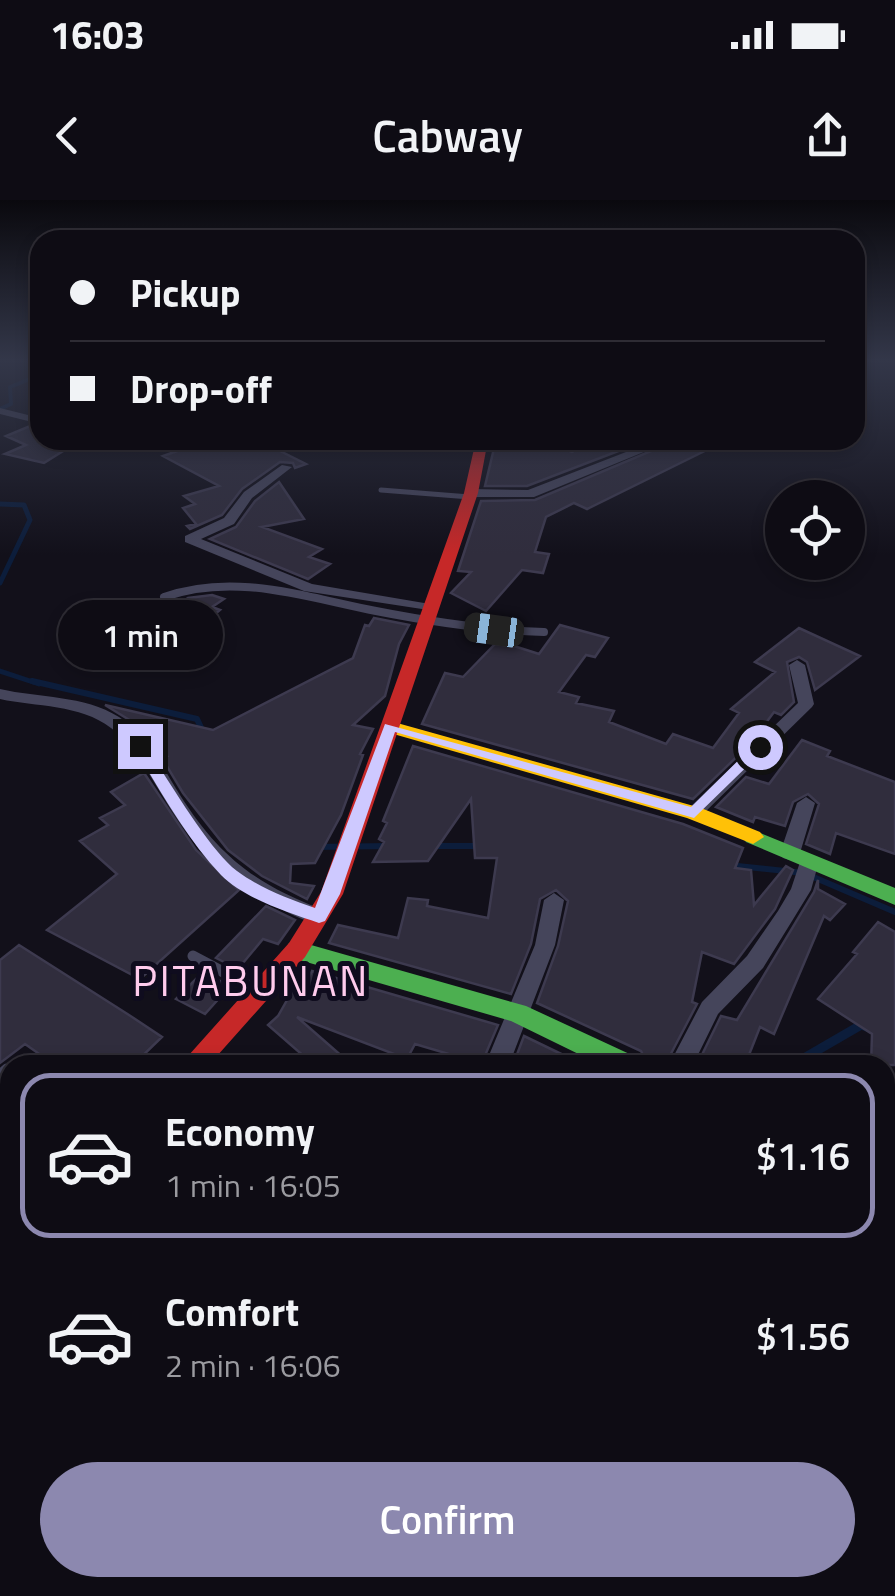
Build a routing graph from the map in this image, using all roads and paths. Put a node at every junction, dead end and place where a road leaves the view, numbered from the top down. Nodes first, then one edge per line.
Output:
1 (480, 450) edge
2 (642, 450) edge
3 (286, 467) dead end
4 (381, 490) dead end
5 (470, 495) junction
6 (164, 596) dead end
7 (428, 613) junction
8 (544, 632) dead end
9 (798, 665) dead end
10 (0, 694) edge
11 (390, 727) junction
12 (806, 803) dead end
13 (694, 813) junction
14 (802, 869) junction
15 (895, 897) edge
16 (554, 900) dead end
17 (319, 916) junction
18 (297, 950) junction
19 (194, 956) dead end
20 (261, 992) junction
21 (517, 1013) junction
22 (202, 1055) edge
23 (501, 1055) edge
24 (606, 1055) edge
25 (686, 1055) edge

1 - 5 street
2 - 5 street
3 - 7 street
4 - 5 lane
5 - 7 street
6 - 7 lane
7 - 8 lane
7 - 11 street
9 - 13 street
10 - 17 street
11 - 13 street
11 - 17 street
12 - 14 street
13 - 14 street
14 - 15 street
14 - 25 street
16 - 21 street
17 - 18 street
18 - 20 street
18 - 21 street
19 - 20 lane
20 - 22 street
21 - 23 street
21 - 24 street

